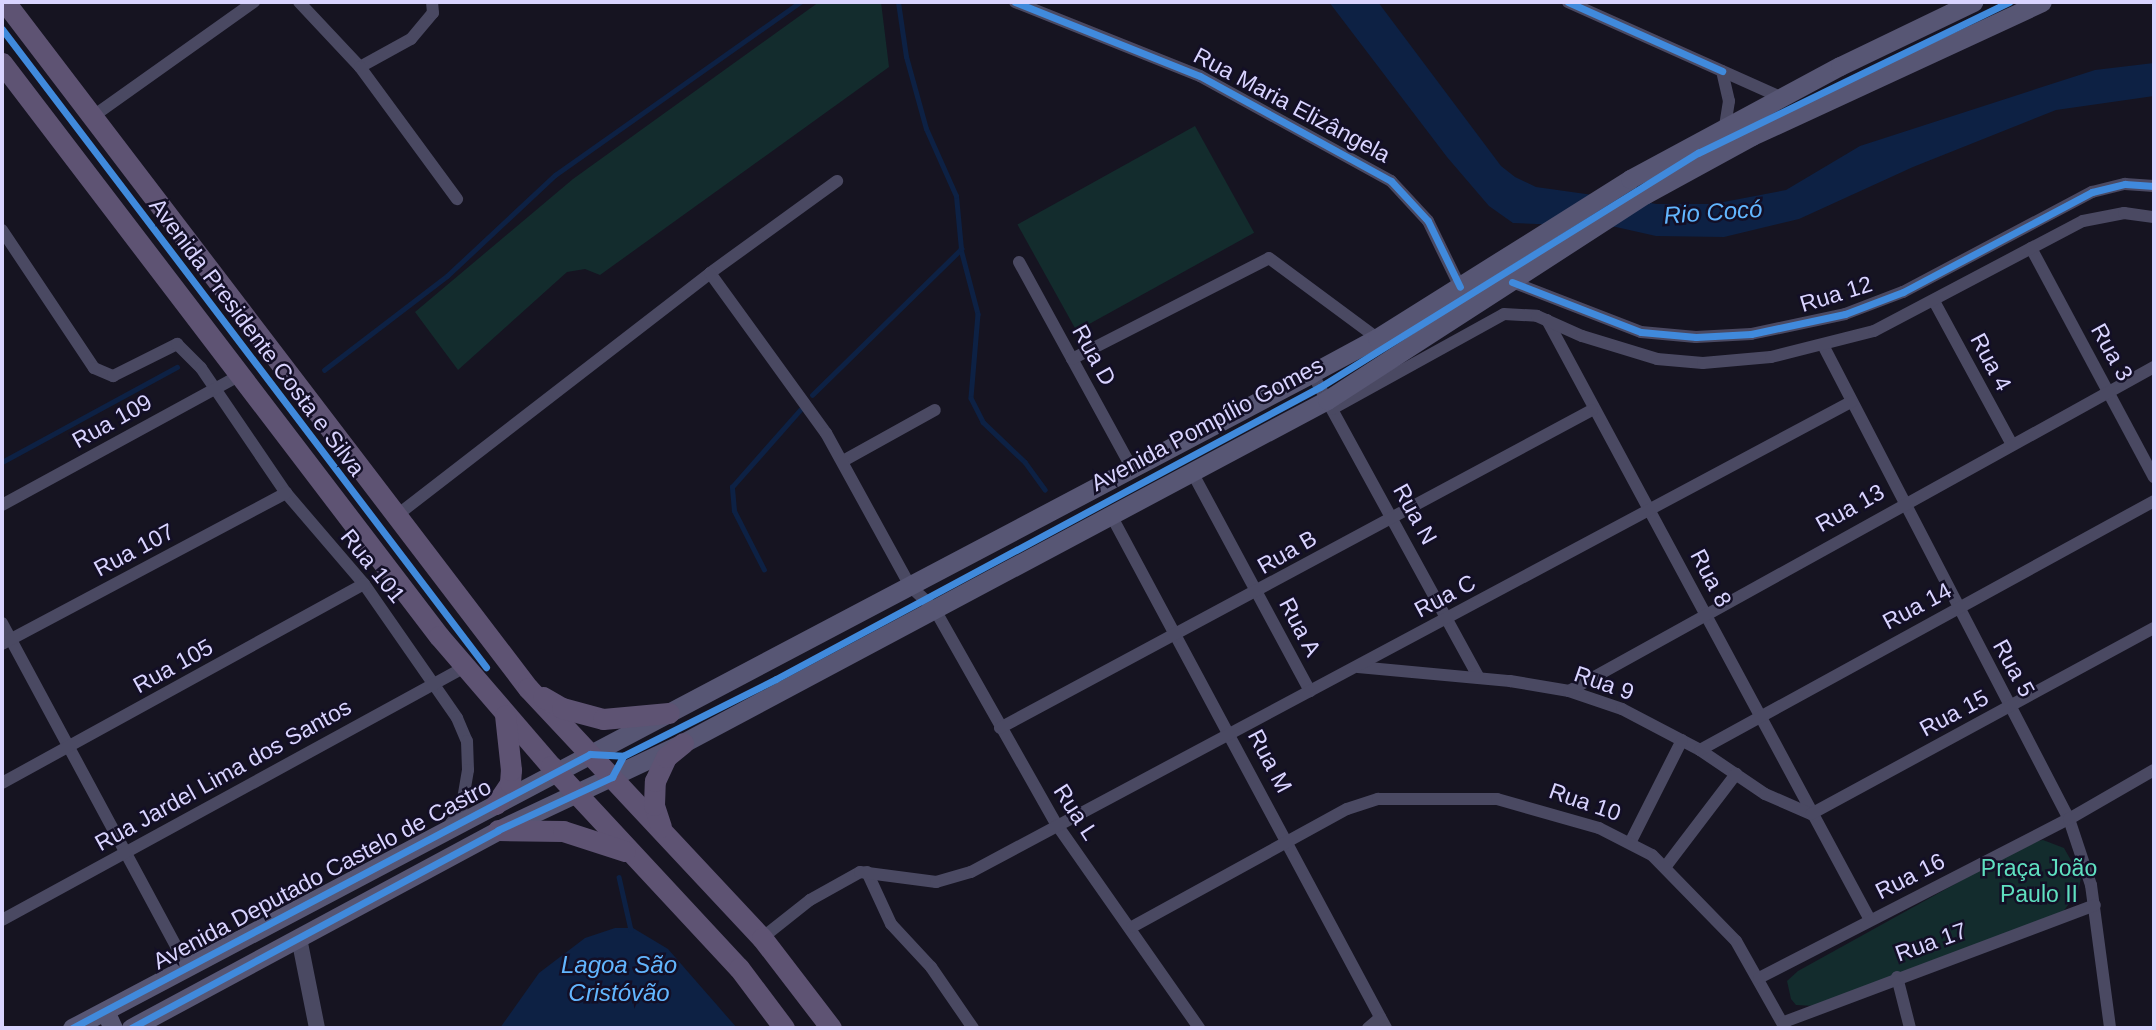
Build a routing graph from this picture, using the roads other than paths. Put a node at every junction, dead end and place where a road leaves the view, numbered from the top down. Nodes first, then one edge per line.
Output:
1 (5, 2) edge
2 (254, 2) edge
3 (299, 2) edge
4 (432, 2) edge
5 (1015, 2) edge
6 (1568, 2) edge
7 (1973, 2) edge
8 (2042, 2) edge
9 (2, 63) edge
10 (360, 67) junction
11 (1722, 71) junction
12 (1783, 98) junction
13 (96, 123) junction
14 (1725, 127) junction
15 (71, 151) junction
16 (837, 181) dead end
17 (2154, 186) edge
18 (457, 199) dead end
19 (2154, 218) edge
20 (2, 230) edge
21 (2031, 248) junction
22 (1019, 262) dead end
23 (208, 272) junction
24 (710, 273) junction
25 (1517, 278) junction
26 (1460, 287) junction
27 (181, 296) junction
28 (1934, 301) junction
29 (1548, 320) junction
30 (1377, 338) junction
31 (1824, 347) junction
32 (1073, 359) junction
33 (2154, 367) edge
34 (1312, 373) junction
35 (242, 374) junction
36 (216, 389) junction
37 (2109, 391) junction
38 (1851, 402) junction
39 (1329, 404) junction
40 (1592, 410) junction
41 (935, 411) dead end
42 (2011, 443) junction
43 (842, 461) junction
44 (1132, 468) junction
45 (1192, 472) junction
46 (2154, 477) edge
47 (286, 493) junction
48 (2154, 500) edge
49 (1905, 502) junction
50 (2, 505) edge
51 (1649, 509) junction
52 (396, 516) junction
53 (1393, 516) junction
54 (1112, 517) junction
55 (416, 542) junction
56 (383, 562) junction
57 (364, 584) junction
58 (910, 586) junction
59 (1258, 593) junction
60 (934, 608) junction
61 (1957, 608) junction
62 (1706, 612) junction
63 (1448, 619) junction
64 (2, 623) edge
65 (2154, 628) edge
66 (1178, 635) junction
67 (6, 642) edge
68 (465, 667) junction
69 (1358, 667) junction
70 (1478, 677) junction
71 (436, 683) junction
72 (527, 688) junction
73 (1310, 691) junction
74 (1569, 691) junction
75 (2012, 706) junction
76 (669, 713) junction
77 (1760, 714) junction
78 (505, 715) junction
79 (1000, 729) junction
80 (1231, 732) junction
81 (1682, 740) junction
82 (682, 743) junction
83 (68, 747) junction
84 (1700, 750) junction
85 (590, 754) junction
86 (2154, 770) edge
87 (556, 772) junction
88 (1737, 774) junction
89 (612, 777) junction
90 (2, 783) edge
91 (576, 793) junction
92 (496, 804) junction
93 (1811, 814) junction
94 (2069, 819) junction
95 (1057, 824) junction
96 (662, 829) junction
97 (498, 830) junction
98 (443, 833) junction
99 (1288, 841) junction
100 (1631, 841) junction
101 (630, 853) junction
102 (125, 854) junction
103 (1666, 866) junction
104 (867, 872) junction
105 (2095, 905) junction
106 (2, 920) edge
107 (1870, 920) junction
108 (1132, 927) junction
109 (299, 938) junction
110 (762, 938) junction
111 (187, 966) junction
112 (1897, 977) junction
113 (1759, 978) junction
114 (109, 1020) edge
115 (1383, 1023) edge
116 (1784, 1025) edge
117 (72, 1028) edge
118 (131, 1028) edge
119 (317, 1028) edge
120 (784, 1028) edge
121 (831, 1028) edge
122 (973, 1028) edge
123 (1199, 1028) edge
124 (1368, 1028) edge
125 (1910, 1028) edge
126 (2110, 1028) edge

1 - 13 main road, Avenida Presidente Costa e Silva
2 - 13 street
3 - 10 street
4 - 10 street
5 - 26 street, Rua Maria Elizângela
6 - 11 street
7 - 12 main road, Avenida Pompílio Gomes
8 - 25 main road, Avenida Pompílio Gomes
9 - 15 main road, Avenida Presidente Costa e Silva
10 - 18 street
11 - 12 street
11 - 14 street
12 - 14 main road, Avenida Pompílio Gomes
13 - 15 main road
13 - 23 main road, Avenida Presidente Costa e Silva
14 - 26 main road, Avenida Pompílio Gomes
15 - 27 main road, Avenida Presidente Costa e Silva
16 - 24 street
17 - 25 street, Rua 12
19 - 21 street, Rua 12
20 - 36 street, Rua 101
21 - 28 street, Rua 12
21 - 37 street, Rua 3
22 - 32 street, Rua D
23 - 27 main road
23 - 52 main road, Avenida Presidente Costa e Silva
24 - 43 street, Rua L
24 - 52 street
25 - 39 main road, Avenida Pompílio Gomes
26 - 30 main road, Avenida Pompílio Gomes
27 - 35 main road, Avenida Presidente Costa e Silva
28 - 31 street, Rua 12
28 - 42 street, Rua 4
29 - 31 street, Rua 12
29 - 39 street
29 - 40 street, Rua 8
30 - 32 street
30 - 34 main road, Avenida Pompílio Gomes
31 - 38 street, Rua 5
32 - 44 street, Rua D
33 - 37 street, Rua 13
34 - 39 street, Rua N
34 - 44 main road, Avenida Pompílio Gomes
35 - 36 street, Rua 109
35 - 56 main road, Avenida Presidente Costa e Silva
36 - 47 street, Rua 101
36 - 50 street, Rua 109
37 - 42 street, Rua 13
37 - 46 street, Rua 3
38 - 49 street, Rua 5
38 - 51 street, Rua C
39 - 45 main road, Avenida Pompílio Gomes
39 - 53 street, Rua N
40 - 51 street, Rua 8
40 - 53 street, Rua B
41 - 43 street
42 - 49 street, Rua 13
43 - 58 street, Rua L
44 - 58 main road, Avenida Pompílio Gomes
45 - 54 main road, Avenida Pompílio Gomes
45 - 59 street, Rua A
47 - 57 street, Rua 101
47 - 67 street, Rua 107
48 - 61 street, Rua 14
49 - 61 street, Rua 5
49 - 62 street, Rua 13
51 - 62 street, Rua 8
51 - 63 street, Rua C
52 - 55 main road, Avenida Presidente Costa e Silva
53 - 59 street, Rua B
53 - 63 street, Rua N
54 - 60 main road, Avenida Pompílio Gomes
54 - 66 street, Rua M
55 - 56 main road
55 - 72 main road, Avenida Presidente Costa e Silva
56 - 68 main road, Avenida Presidente Costa e Silva
57 - 71 street, Rua 101
57 - 83 street, Rua 105
58 - 60 street, Rua L
58 - 76 main road, Avenida Pompílio Gomes
59 - 66 street, Rua B
59 - 73 street, Rua A
60 - 79 street, Rua L
60 - 82 main road, Avenida Pompílio Gomes
61 - 75 street, Rua 5
61 - 77 street, Rua 14
62 - 74 street, Rua 13
62 - 77 street, Rua 8
63 - 69 street, Rua C
63 - 70 street, Rua N
64 - 67 street
65 - 75 street, Rua 15
66 - 79 street, Rua B
66 - 80 street, Rua M
67 - 83 street
68 - 71 street, Rua Jardel Lima dos Santos
68 - 78 main road, Avenida Presidente Costa e Silva
69 - 70 street, Rua 9
69 - 73 street, Rua C
70 - 74 street, Rua 9
71 - 98 street, Rua 101
71 - 102 street, Rua Jardel Lima dos Santos
72 - 76 main road
72 - 85 main road, Avenida Presidente Costa e Silva
73 - 80 street, Rua C
74 - 81 street, Rua 9
75 - 93 street, Rua 15
75 - 94 street, Rua 5
76 - 85 main road, Avenida Pompílio Gomes
77 - 84 street, Rua 14
77 - 93 street, Rua 8
78 - 87 main road, Avenida Presidente Costa e Silva
78 - 92 main road
79 - 95 street, Rua L
80 - 95 street, Rua C
80 - 99 street, Rua M
81 - 84 street, Rua 9
81 - 100 street
82 - 89 main road, Avenida Pompílio Gomes
82 - 96 main road
83 - 90 street, Rua 105
83 - 102 street
84 - 88 street, Rua 9
85 - 87 main road, Avenida Deputado Castelo de Castro
85 - 89 main road, Avenida Presidente Costa e Silva
86 - 94 street, Rua 16
87 - 91 main road, Avenida Presidente Costa e Silva
87 - 92 main road, Avenida Deputado Castelo de Castro
88 - 93 street, Rua 9
88 - 103 street
89 - 91 main road, Avenida Deputado Castelo de Castro
89 - 96 main road, Avenida Presidente Costa e Silva
91 - 97 main road, Avenida Deputado Castelo de Castro
91 - 101 main road, Avenida Presidente Costa e Silva
92 - 98 main road, Avenida Deputado Castelo de Castro
93 - 107 street, Rua 8
94 - 105 street, Rua 5
94 - 107 street, Rua 16
95 - 104 street, Rua C
95 - 108 street, Rua L
96 - 110 main road, Avenida Presidente Costa e Silva
97 - 101 main road
97 - 109 main road, Avenida Deputado Castelo de Castro
98 - 111 main road, Avenida Deputado Castelo de Castro
99 - 100 street, Rua 10
99 - 108 street
99 - 115 street, Rua M
100 - 103 street, Rua 10
101 - 120 main road, Avenida Presidente Costa e Silva
102 - 106 street, Rua Jardel Lima dos Santos
102 - 111 street
103 - 113 street, Rua 10
104 - 110 street
104 - 122 street
105 - 112 street, Rua 17
105 - 126 street, Rua 5
107 - 113 street, Rua 16
108 - 123 street, Rua L
109 - 118 main road, Avenida Deputado Castelo de Castro
109 - 119 street
110 - 121 main road, Avenida Presidente Costa e Silva
111 - 114 main road, Avenida Deputado Castelo de Castro
112 - 116 street, Rua 17
112 - 125 street
113 - 116 street, Rua 10
114 - 117 main road, Avenida Deputado Castelo de Castro
115 - 124 street

